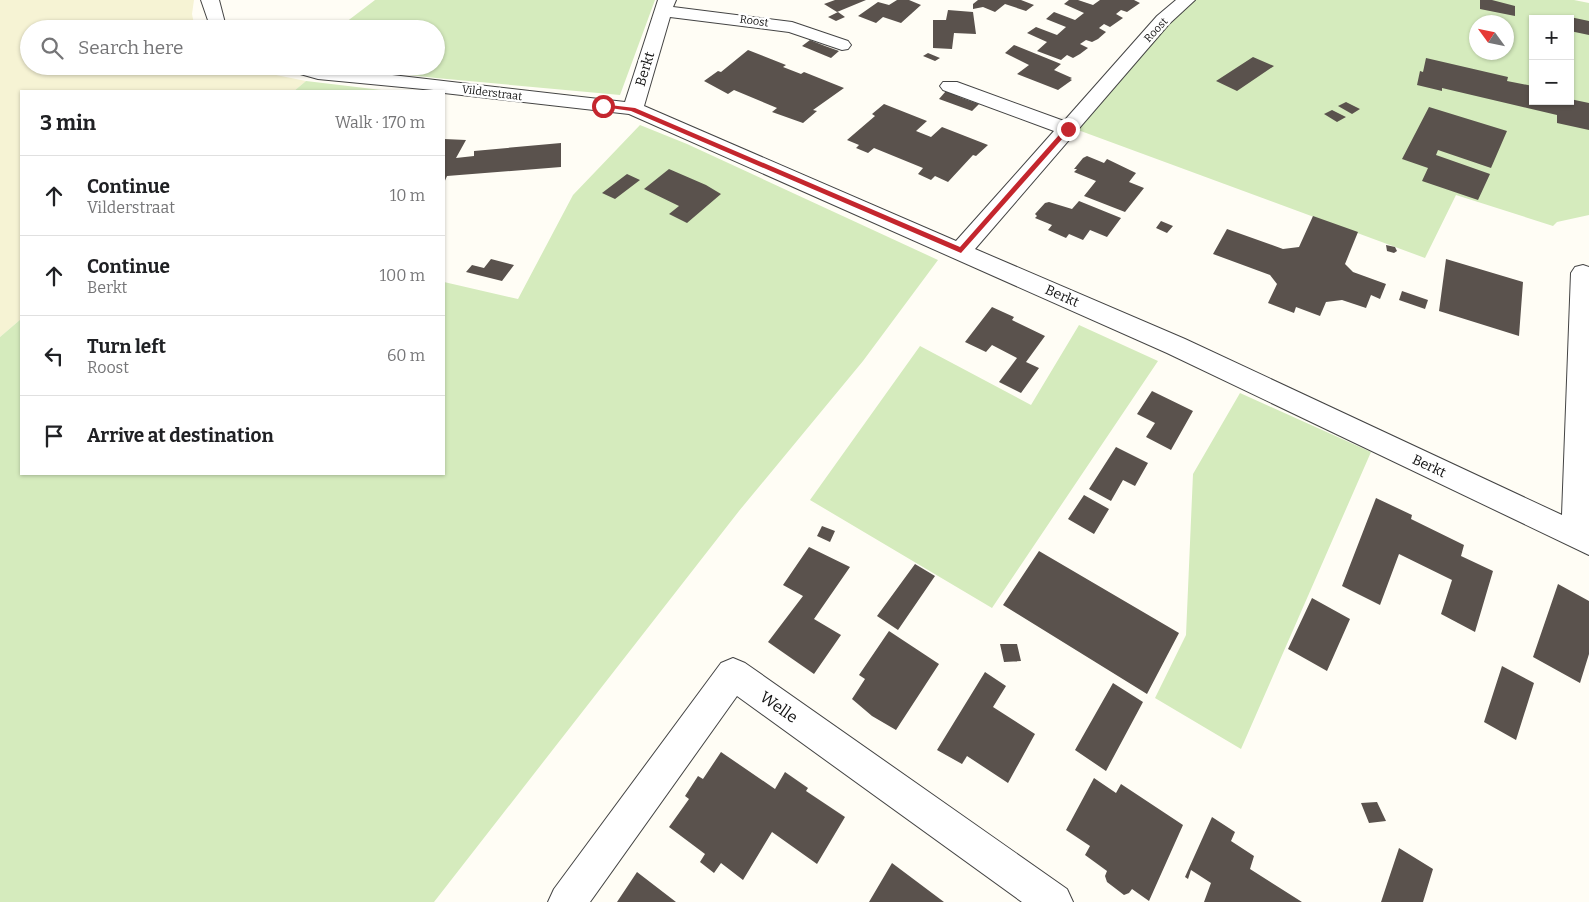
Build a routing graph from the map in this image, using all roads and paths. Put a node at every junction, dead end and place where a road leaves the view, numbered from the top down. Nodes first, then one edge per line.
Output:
1 (210, 0) edge
2 (1186, 0) edge
3 (665, 6) edge
4 (701, 7) edge
5 (216, 20) edge
6 (842, 45) dead end
7 (336, 75) edge
8 (950, 86) dead end
9 (633, 109) junction
10 (1068, 129) junction
11 (961, 250) junction
12 (1583, 273) dead end
13 (1583, 539) edge
14 (567, 902) edge
15 (1054, 902) edge

1 - 5 street
2 - 10 street, Roost
3 - 4 street, Roost
3 - 9 street, Berkt
4 - 6 street, Roost
7 - 9 street, Vilderstraat
8 - 10 street
9 - 11 street, Berkt
10 - 11 street, Roost
11 - 13 street, Berkt
12 - 13 street
14 - 15 street, Welle

